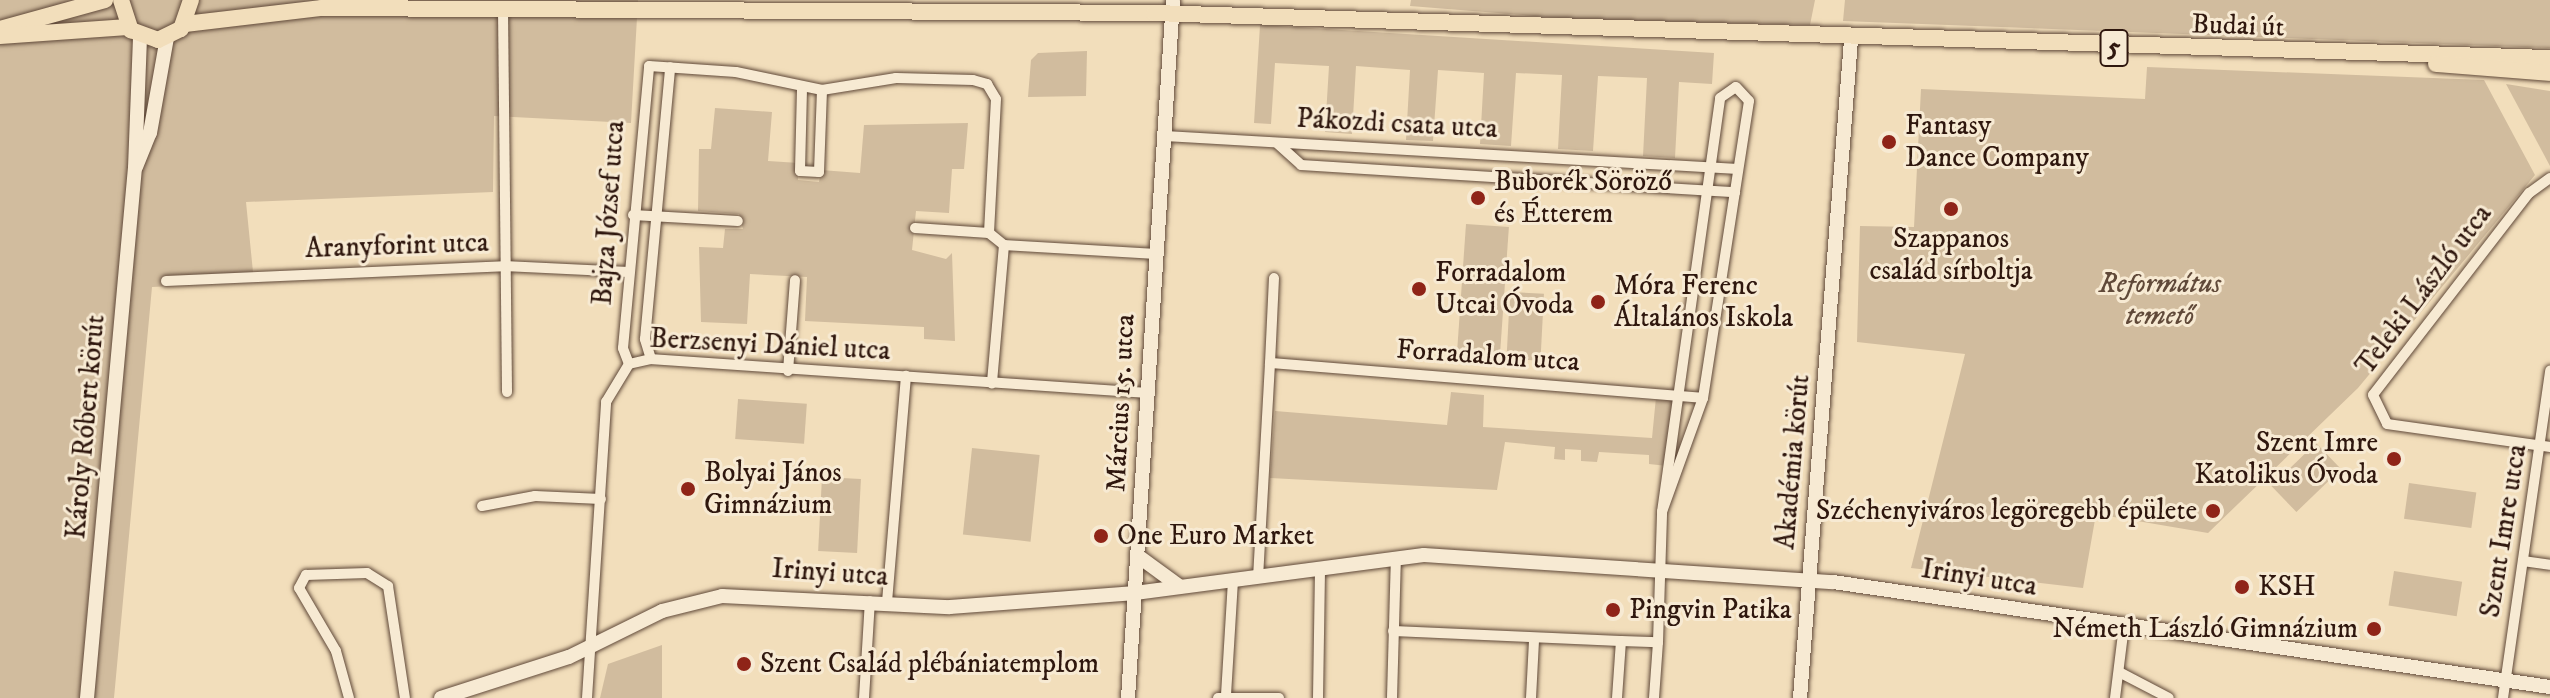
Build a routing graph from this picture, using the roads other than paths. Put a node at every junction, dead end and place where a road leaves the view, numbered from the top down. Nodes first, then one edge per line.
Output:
1 (105, 0) edge
2 (121, 0) edge
3 (191, 0) edge
4 (289, 0) edge
5 (1174, 7) edge
6 (322, 8) junction
7 (503, 9) junction
8 (185, 24) junction
9 (0, 29) edge
10 (134, 32) junction
11 (0, 36) edge
12 (167, 38) junction
13 (1851, 39) junction
14 (2544, 56) edge
15 (2378, 57) junction
16 (670, 67) junction
17 (2550, 73) edge
18 (2530, 74) junction
19 (2550, 80) edge
20 (802, 89) junction
21 (822, 90) junction
22 (1165, 136) junction
23 (1278, 144) junction
24 (1713, 167) junction
25 (135, 168) junction
26 (1738, 169) junction
27 (2550, 178) edge
28 (1710, 191) junction
29 (1735, 192) junction
30 (633, 215) junction
31 (659, 217) junction
32 (738, 221) dead end
33 (915, 228) dead end
34 (989, 233) junction
35 (1004, 245) junction
36 (1156, 254) junction
37 (504, 266) junction
38 (629, 272) junction
39 (1274, 278) dead end
40 (795, 280) dead end
41 (166, 281) dead end
42 (651, 359) junction
43 (1270, 363) junction
44 (629, 364) junction
45 (2550, 370) edge
46 (788, 371) junction
47 (906, 376) junction
48 (992, 383) junction
49 (507, 392) dead end
50 (1147, 393) junction
51 (1684, 394) junction
52 (1703, 398) junction
53 (2546, 446) edge
54 (601, 499) junction
55 (482, 506) dead end
56 (1662, 512) junction
57 (1138, 556) junction
58 (1396, 559) junction
59 (2523, 561) junction
60 (2550, 565) edge
61 (1661, 568) junction
62 (1320, 571) junction
63 (1258, 578) junction
64 (1808, 580) junction
65 (1233, 581) junction
66 (1183, 587) junction
67 (1135, 593) junction
68 (870, 601) junction
69 (887, 602) junction
70 (2124, 626) junction
71 (1393, 631) junction
72 (1534, 641) junction
73 (1621, 641) junction
74 (1658, 642) junction
75 (592, 644) junction
76 (2119, 672) junction
77 (2505, 681) junction
78 (2550, 687) edge
79 (88, 696) edge
80 (1222, 697) edge
81 (349, 698) edge
82 (405, 698) edge
83 (441, 698) edge
84 (587, 698) edge
85 (864, 698) edge
86 (1128, 698) edge
87 (1279, 698) edge
88 (1318, 698) edge
89 (1392, 698) edge
90 (1531, 698) edge
91 (1617, 698) edge
92 (1654, 698) edge
93 (1800, 698) edge
94 (2115, 698) edge
95 (2169, 698) edge
96 (2503, 698) edge

1 - 9 main road
2 - 10 main road
3 - 8 main road
4 - 6 main road, Budai út / 5
5 - 7 main road, Budai út / 5
5 - 13 main road, Budai út / 5
5 - 22 street, Március 15. utca
6 - 7 main road, Budai út / 5
6 - 8 main road, Budai út / 5
7 - 37 street
8 - 12 main road
10 - 11 main road
10 - 12 main road
10 - 25 street, Károly Róbert körút
12 - 25 street, Károly Róbert körút
13 - 15 main road, Budai út / 5
13 - 64 street, Akadémia körút
14 - 15 main road, Budai út / 5
15 - 18 main road, Budai út / 5
16 - 20 street
16 - 30 street, Bajza József utca
16 - 31 street, Bajza József utca
17 - 18 main road, 5
18 - 19 main road, 5
20 - 21 street
20 - 21 street
21 - 34 street
22 - 23 street
22 - 36 street, Március 15. utca
23 - 24 street, Pákozdi csata utca
23 - 28 street, Pákozdi csata utca
24 - 26 street, Pákozdi csata utca
24 - 26 street
24 - 28 street
25 - 79 street, Károly Róbert körút
26 - 29 street
27 - 53 street, Teleki László utca
28 - 29 street, Pákozdi csata utca
28 - 51 street
29 - 52 street
30 - 31 street
30 - 38 street, Bajza József utca
31 - 32 street
31 - 42 street, Bajza József utca
33 - 34 street
34 - 35 street
35 - 36 street
35 - 48 street
36 - 50 street, Március 15. utca
37 - 38 street, Aranyforint utca
37 - 41 street, Aranyforint utca
37 - 49 street
38 - 44 street, Bajza József utca
39 - 43 street
40 - 46 street
42 - 44 street, Berzsenyi Dániel utca
42 - 46 street, Berzsenyi Dániel utca
43 - 51 street, Forradalom utca
43 - 63 street
44 - 54 street, Berzsenyi Dániel utca
45 - 53 street, Szent Imre utca
46 - 47 street, Berzsenyi Dániel utca
47 - 48 street, Berzsenyi Dániel utca
47 - 69 street
48 - 50 street, Berzsenyi Dániel utca
50 - 57 street, Március 15. utca
51 - 52 street, Forradalom utca
51 - 56 street
52 - 56 street
53 - 59 street, Szent Imre utca
54 - 55 street
54 - 75 street, Berzsenyi Dániel utca
56 - 61 street
57 - 66 street
57 - 67 street, Március 15. utca
58 - 61 street, Irinyi utca
58 - 62 street, Irinyi utca
58 - 71 street
59 - 60 street
59 - 77 street, Szent Imre utca
61 - 64 street, Irinyi utca
61 - 74 street
62 - 63 street, Irinyi utca
62 - 88 street
63 - 65 street, Irinyi utca
64 - 70 street, Irinyi utca
64 - 93 street, Akadémia körút
65 - 66 street, Irinyi utca
65 - 80 street
66 - 67 street, Irinyi utca
67 - 69 street, Irinyi utca
67 - 86 street, Március 15. utca
68 - 69 street, Irinyi utca
68 - 75 street, Irinyi utca
68 - 85 street
70 - 76 street
70 - 77 street, Irinyi utca
71 - 72 street
71 - 89 street
72 - 73 street
72 - 90 street
73 - 74 street
73 - 91 street
74 - 92 street
75 - 83 street, Irinyi utca
75 - 84 street, Berzsenyi Dániel utca
76 - 94 street
76 - 95 street
77 - 78 street, Irinyi utca
77 - 96 street, Szent Imre utca
80 - 87 street
81 - 82 street

